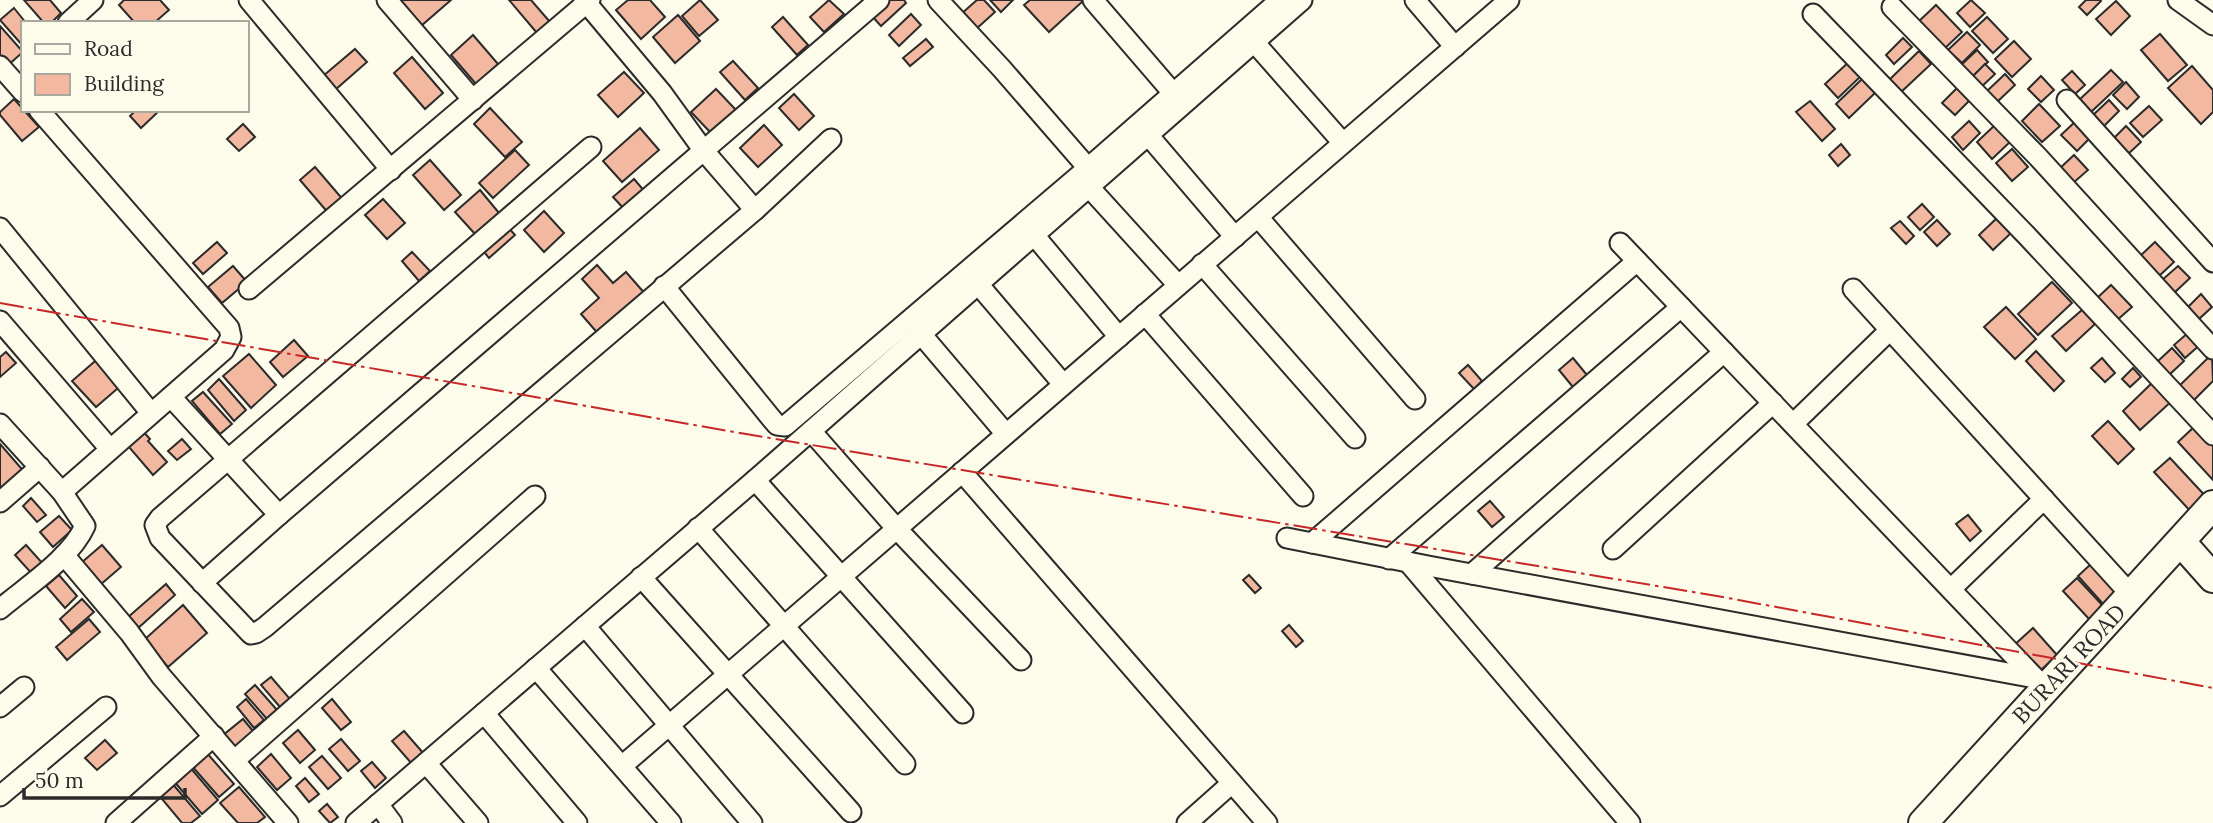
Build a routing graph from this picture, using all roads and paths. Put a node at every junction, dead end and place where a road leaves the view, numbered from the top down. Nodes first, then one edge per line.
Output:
1 (249, 0) edge
2 (387, 0) edge
3 (879, 0) edge
4 (938, 0) edge
5 (1093, 0) edge
6 (1280, 0) edge
7 (1301, 0) edge
8 (1415, 0) edge
9 (1509, 0) edge
10 (2178, 0) edge
11 (91, 1) edge
12 (587, 1) edge
13 (1892, 7) dead end
14 (1813, 14) dead end
15 (70, 21) edge
16 (2213, 25) edge
17 (1254, 41) junction
18 (1455, 47) junction
19 (8, 72) edge
20 (21, 89) edge
21 (1173, 93) junction
22 (473, 100) junction
23 (2067, 100) dead end
24 (40, 112) edge
25 (1148, 135) junction
26 (831, 139) dead end
27 (1343, 143) junction
28 (591, 147) dead end
29 (704, 152) junction
30 (391, 170) junction
31 (1088, 177) junction
32 (755, 210) junction
33 (1258, 217) junction
34 (0, 228) edge
35 (1034, 235) junction
36 (1235, 237) junction
37 (1620, 243) dead end
38 (1637, 261) junction
39 (2213, 262) edge
40 (1202, 264) junction
41 (978, 284) junction
42 (1178, 285) junction
43 (664, 286) junction
44 (249, 289) dead end
45 (1853, 289) dead end
46 (1681, 307) junction
47 (1145, 314) junction
48 (0, 321) edge
49 (1890, 330) junction
50 (921, 334) junction
51 (1119, 337) junction
52 (2213, 349) edge
53 (1724, 352) junction
54 (1063, 384) junction
55 (171, 397) junction
56 (1415, 399) dead end
57 (1773, 403) junction
58 (151, 413) junction
59 (0, 424) edge
60 (1793, 424) junction
61 (811, 430) junction
62 (1006, 434) junction
63 (2213, 435) edge
64 (1355, 438) dead end
65 (110, 449) junction
66 (228, 459) junction
67 (40, 467) junction
68 (961, 472) junction
69 (755, 480) junction
70 (62, 492) junction
71 (535, 496) dead end
72 (1303, 496) dead end
73 (2044, 499) junction
74 (0, 502) edge
75 (2213, 505) edge
76 (279, 515) junction
77 (698, 528) junction
78 (896, 528) junction
79 (1287, 538) dead end
80 (2181, 542) junction
81 (1312, 543) junction
82 (1613, 549) dead end
83 (64, 555) junction
84 (1399, 561) junction
85 (1472, 574) junction
86 (841, 576) junction
87 (641, 577) junction
88 (2213, 578) edge
89 (202, 583) junction
90 (1951, 589) junction
91 (2132, 596) junction
92 (0, 609) edge
93 (585, 626) junction
94 (783, 626) junction
95 (1021, 660) dead end
96 (536, 668) junction
97 (727, 675) junction
98 (2040, 683) junction
99 (24, 687) dead end
100 (0, 707) edge
101 (106, 707) dead end
102 (484, 713) junction
103 (963, 713) dead end
104 (668, 726) junction
105 (214, 736) junction
106 (234, 760) junction
107 (426, 763) junction
108 (905, 764) dead end
109 (622, 766) junction
110 (1232, 783) junction
111 (0, 796) edge
112 (378, 804) junction
113 (851, 812) dead end
114 (278, 820) edge
115 (116, 823) edge
116 (356, 823) edge
117 (392, 823) edge
118 (478, 823) edge
119 (577, 823) edge
120 (671, 823) edge
121 (752, 823) edge
122 (1186, 823) edge
123 (1267, 823) edge
124 (1630, 823) edge
125 (1923, 823) edge

1 - 30 street
2 - 22 street
3 - 29 street
4 - 31 street
5 - 21 street
6 - 21 street
7 - 17 street
8 - 18 street
9 - 18 street
10 - 16 street
11 - 15 street
12 - 22 street
12 - 29 street
13 - 52 street
14 - 63 street
17 - 25 street
17 - 27 street
18 - 27 street
19 - 20 street
21 - 31 street
22 - 30 street
23 - 39 street
24 - 55 street
25 - 31 street
25 - 36 street
26 - 32 street
27 - 33 street
28 - 66 street
29 - 32 street
29 - 76 street
30 - 44 street
31 - 35 street
31 - 42 street
31 - 43 street
32 - 43 street
33 - 36 street
33 - 56 street
34 - 58 street
35 - 41 street
35 - 51 street
36 - 40 street
37 - 38 street
38 - 46 street
38 - 81 street
40 - 42 street
40 - 64 street
41 - 50 street
41 - 54 street
42 - 47 street
43 - 89 street
45 - 49 street
46 - 53 street
46 - 84 street
47 - 51 street
47 - 72 street
48 - 65 street
49 - 60 street
49 - 73 street
50 - 61 street
50 - 62 street
51 - 54 street
53 - 57 street
53 - 85 street
54 - 62 street
55 - 58 street
55 - 66 street
57 - 60 street
57 - 82 street
58 - 65 street
59 - 67 street
60 - 90 street
61 - 69 street
61 - 78 street
62 - 68 street
65 - 70 street
66 - 76 street
66 - 89 street
67 - 70 street
67 - 74 street
68 - 78 street
68 - 110 street
69 - 77 street
69 - 86 street
70 - 83 street
71 - 106 street
73 - 90 street
73 - 91 street
75 - 80 main road, BURARI ROAD
76 - 89 street
77 - 87 street
77 - 94 street
78 - 86 street
78 - 95 street
79 - 81 street
80 - 88 main road
80 - 91 main road, BURARI ROAD
81 - 84 street
83 - 92 street
83 - 105 street
84 - 85 street
84 - 124 street
85 - 98 street
86 - 94 street
86 - 103 street
87 - 93 street
87 - 97 street
90 - 98 street
91 - 98 main road, BURARI ROAD
93 - 96 street
93 - 104 street
94 - 97 street
94 - 108 street
96 - 102 street
96 - 109 street
97 - 104 street
97 - 113 street
98 - 125 main road, BURARI ROAD
99 - 100 street
101 - 111 street
102 - 107 street
102 - 119 street
104 - 109 street
104 - 121 street
105 - 106 street
105 - 115 street
106 - 114 street
107 - 112 street
107 - 118 street
109 - 120 street
110 - 122 street
110 - 123 street
112 - 116 street
112 - 117 street

